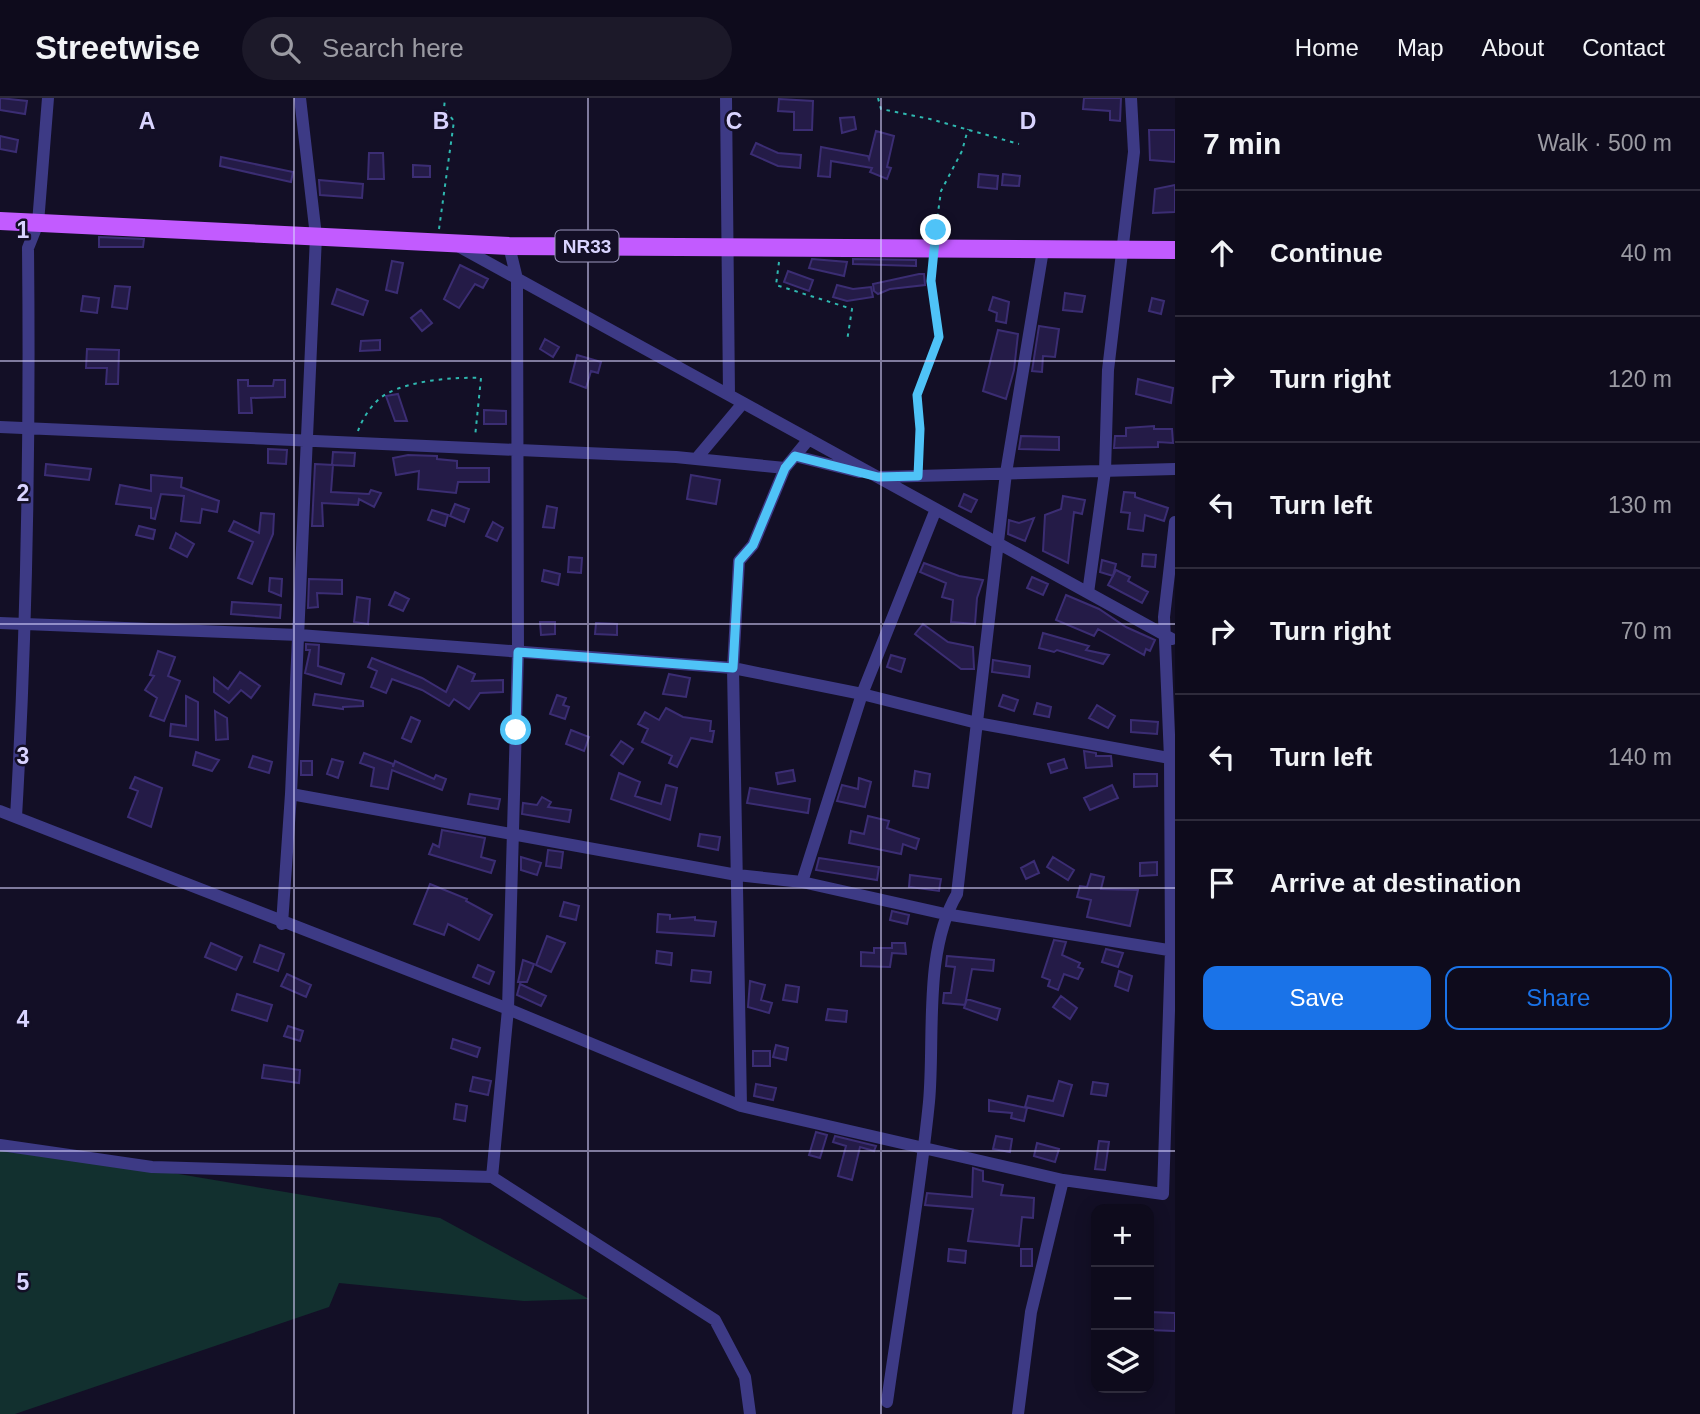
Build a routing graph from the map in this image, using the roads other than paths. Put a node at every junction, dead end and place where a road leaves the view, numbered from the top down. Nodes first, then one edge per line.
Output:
1 (48, 98) edge
2 (300, 98) edge
3 (726, 98) edge
4 (1131, 98) edge
5 (0, 221) edge
6 (38, 223) junction
7 (316, 236) junction
8 (445, 242) junction
9 (509, 246) junction
10 (729, 247) junction
11 (1043, 250) junction
12 (1175, 250) edge
13 (1122, 251) junction
14 (517, 279) junction
15 (729, 396) junction
16 (743, 403) junction
17 (0, 427) edge
18 (30, 428) junction
19 (809, 439) junction
20 (307, 440) junction
21 (518, 451) junction
22 (795, 456) junction
23 (696, 459) junction
24 (785, 468) junction
25 (1175, 469) edge
26 (1105, 471) junction
27 (1006, 473) junction
28 (878, 477) junction
29 (936, 509) junction
30 (1175, 522) edge
31 (998, 543) junction
32 (1088, 593) junction
33 (27, 622) junction
34 (0, 623) edge
35 (299, 635) junction
36 (1171, 638) edge
37 (518, 652) junction
38 (733, 668) junction
39 (862, 694) junction
40 (976, 723) junction
41 (1172, 758) edge
42 (291, 794) junction
43 (0, 811) edge
44 (16, 817) junction
45 (512, 834) junction
46 (737, 875) junction
47 (802, 882) junction
48 (945, 914) junction
49 (282, 924) junction
50 (1173, 950) edge
51 (508, 1009) junction
52 (741, 1106) junction
53 (0, 1145) edge
54 (923, 1149) junction
55 (492, 1177) junction
56 (1063, 1180) junction
57 (887, 1402) dead end
58 (750, 1414) edge
59 (1018, 1414) edge

1 - 6 street
2 - 7 street
3 - 10 street
4 - 13 street
5 - 6 main road, NR33
6 - 7 main road, NR33
6 - 18 street
7 - 8 main road, NR33
7 - 20 street
8 - 9 main road, NR33
8 - 14 street
9 - 10 main road, NR33
9 - 14 street
10 - 11 main road, NR33
10 - 15 street
11 - 13 main road, NR33
11 - 27 street
12 - 13 main road, NR33
13 - 26 street
14 - 15 street
14 - 21 street
15 - 16 street
16 - 19 street
16 - 23 street
17 - 18 street
18 - 20 street
18 - 33 street
19 - 22 street
19 - 28 street
20 - 21 street
20 - 35 street
21 - 23 street
21 - 37 street
22 - 24 street
22 - 28 street
23 - 24 street
24 - 38 street
25 - 26 street
26 - 27 street
26 - 32 street
27 - 28 street
27 - 31 street
28 - 29 street
29 - 31 street
29 - 39 street
30 - 36 street
31 - 32 street
31 - 40 street
32 - 36 street
33 - 34 street
33 - 35 street
33 - 44 street
35 - 37 street
35 - 42 street
36 - 41 street
37 - 38 street
37 - 45 street
38 - 39 street
38 - 46 street
39 - 40 street
39 - 47 street
40 - 41 street
40 - 48 street
41 - 50 street
42 - 45 street
42 - 49 street
43 - 44 street
44 - 49 street
45 - 46 street
45 - 51 street
46 - 47 street
46 - 52 street
47 - 48 street
48 - 50 street
48 - 54 street
49 - 51 street
50 - 56 street
51 - 52 street
51 - 55 street
52 - 54 street
53 - 55 street
54 - 56 street
54 - 57 street
55 - 58 street
56 - 59 street

